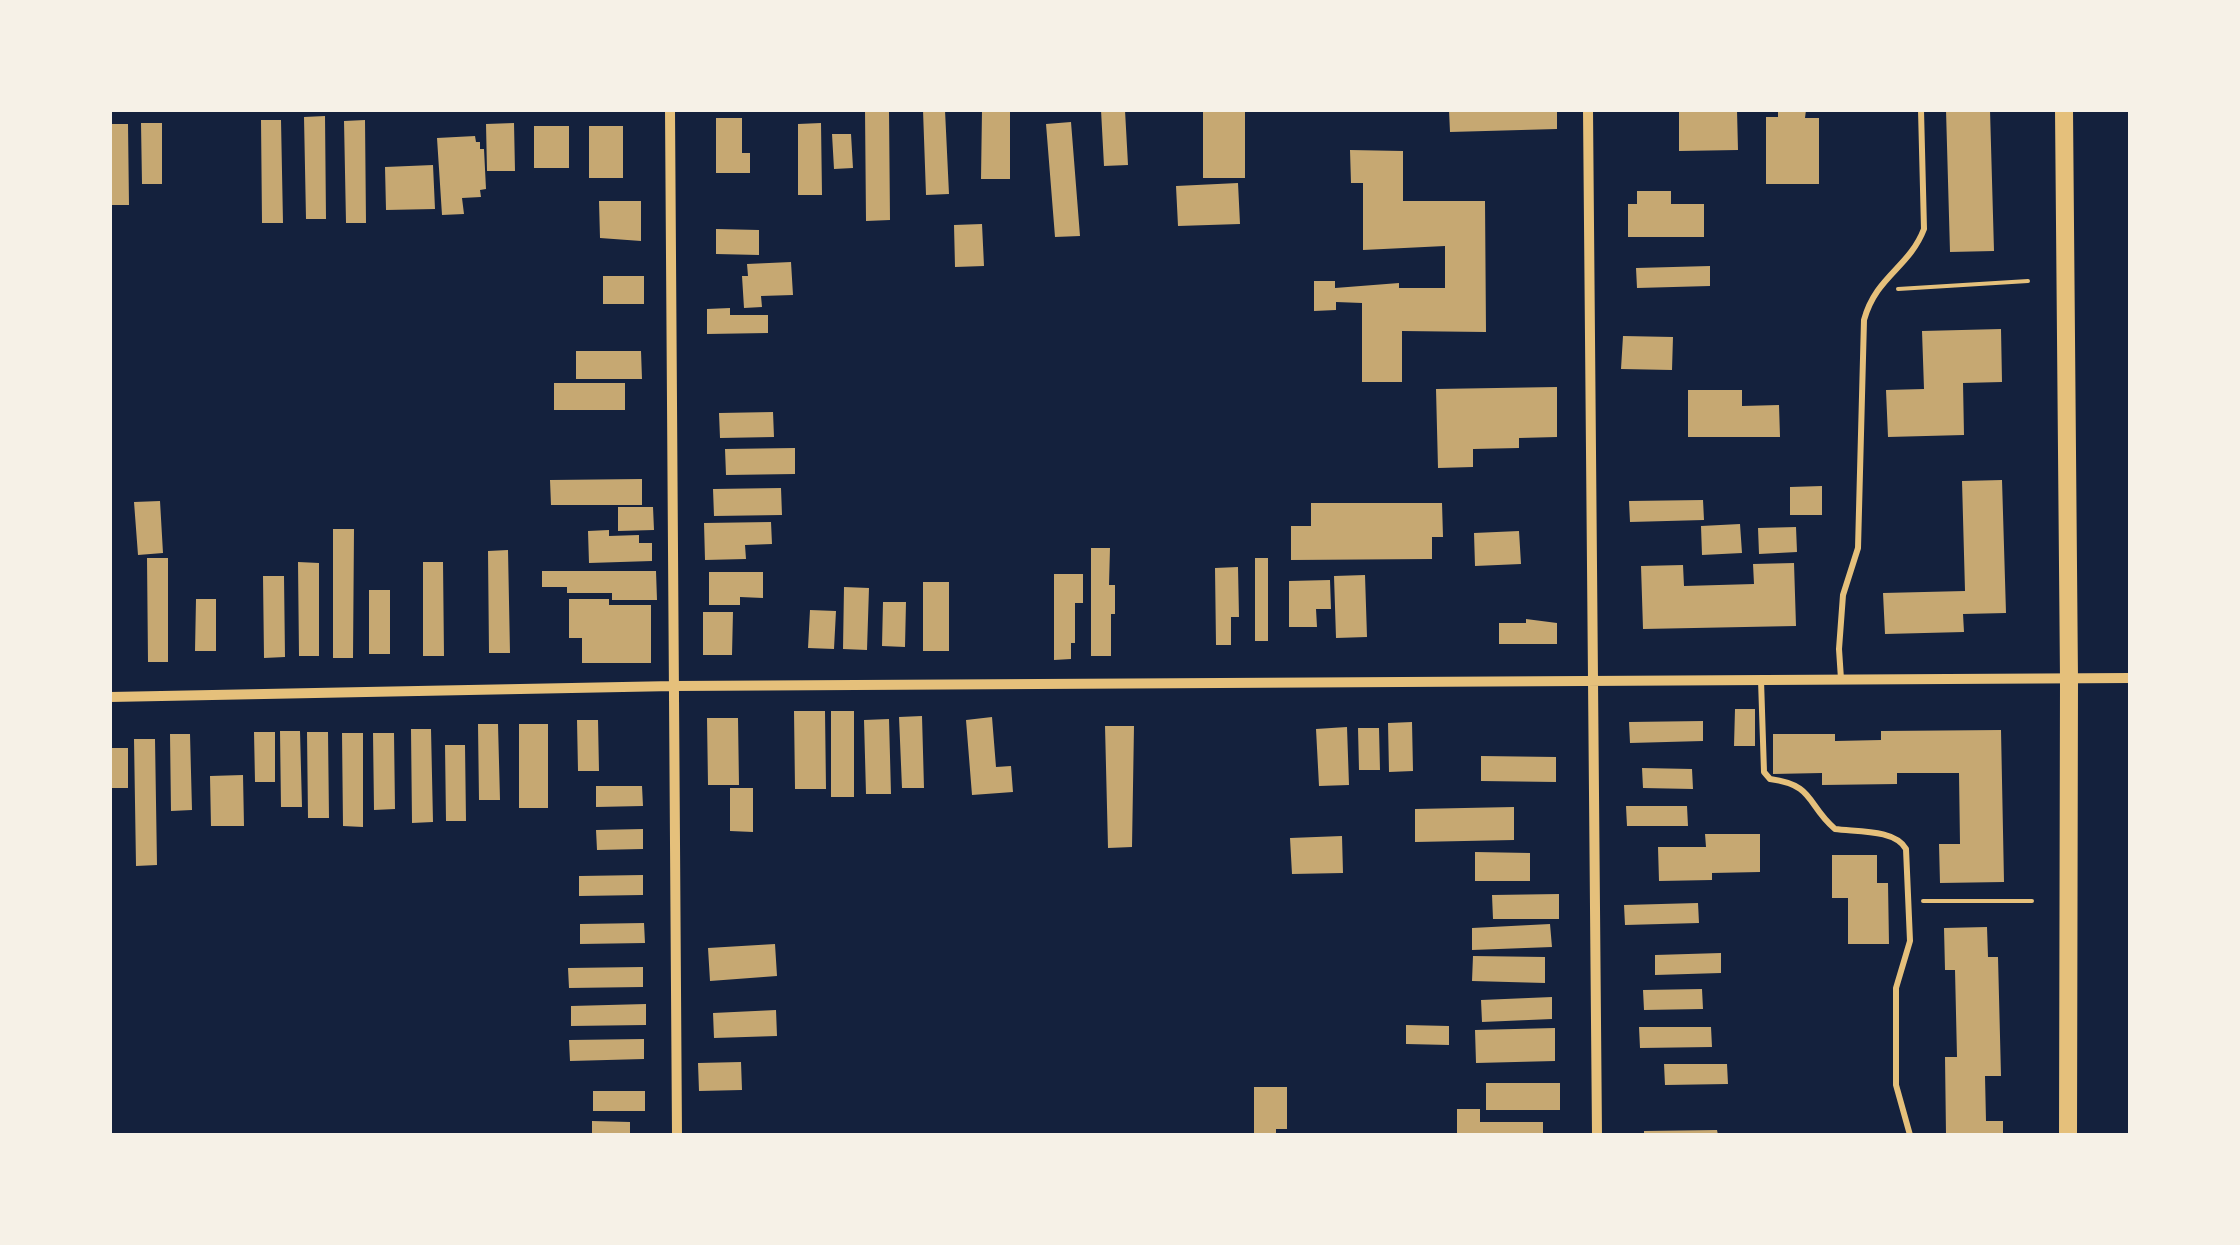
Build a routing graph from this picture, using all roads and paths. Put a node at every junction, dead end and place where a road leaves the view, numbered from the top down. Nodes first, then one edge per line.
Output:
1 (670, 110) edge
2 (1588, 110) edge
3 (1920, 110) edge
4 (2064, 110) edge
5 (2028, 281) dead end
6 (1875, 290) junction
7 (2130, 678) edge
8 (2069, 679) junction
9 (1591, 680) junction
10 (1761, 680) junction
11 (1841, 680) junction
12 (674, 686) junction
13 (110, 697) edge
14 (1908, 901) junction
15 (2032, 901) dead end
16 (677, 1135) edge
17 (1597, 1135) edge
18 (1910, 1135) edge
19 (2068, 1135) edge

1 - 12 street
2 - 9 street
3 - 6 lane
4 - 8 main road
5 - 6 path
6 - 11 lane
7 - 8 street
8 - 11 street
8 - 19 main road
9 - 10 street
9 - 12 street
9 - 17 street
10 - 11 street
10 - 14 lane
12 - 13 street
12 - 16 street
14 - 15 path
14 - 18 lane

